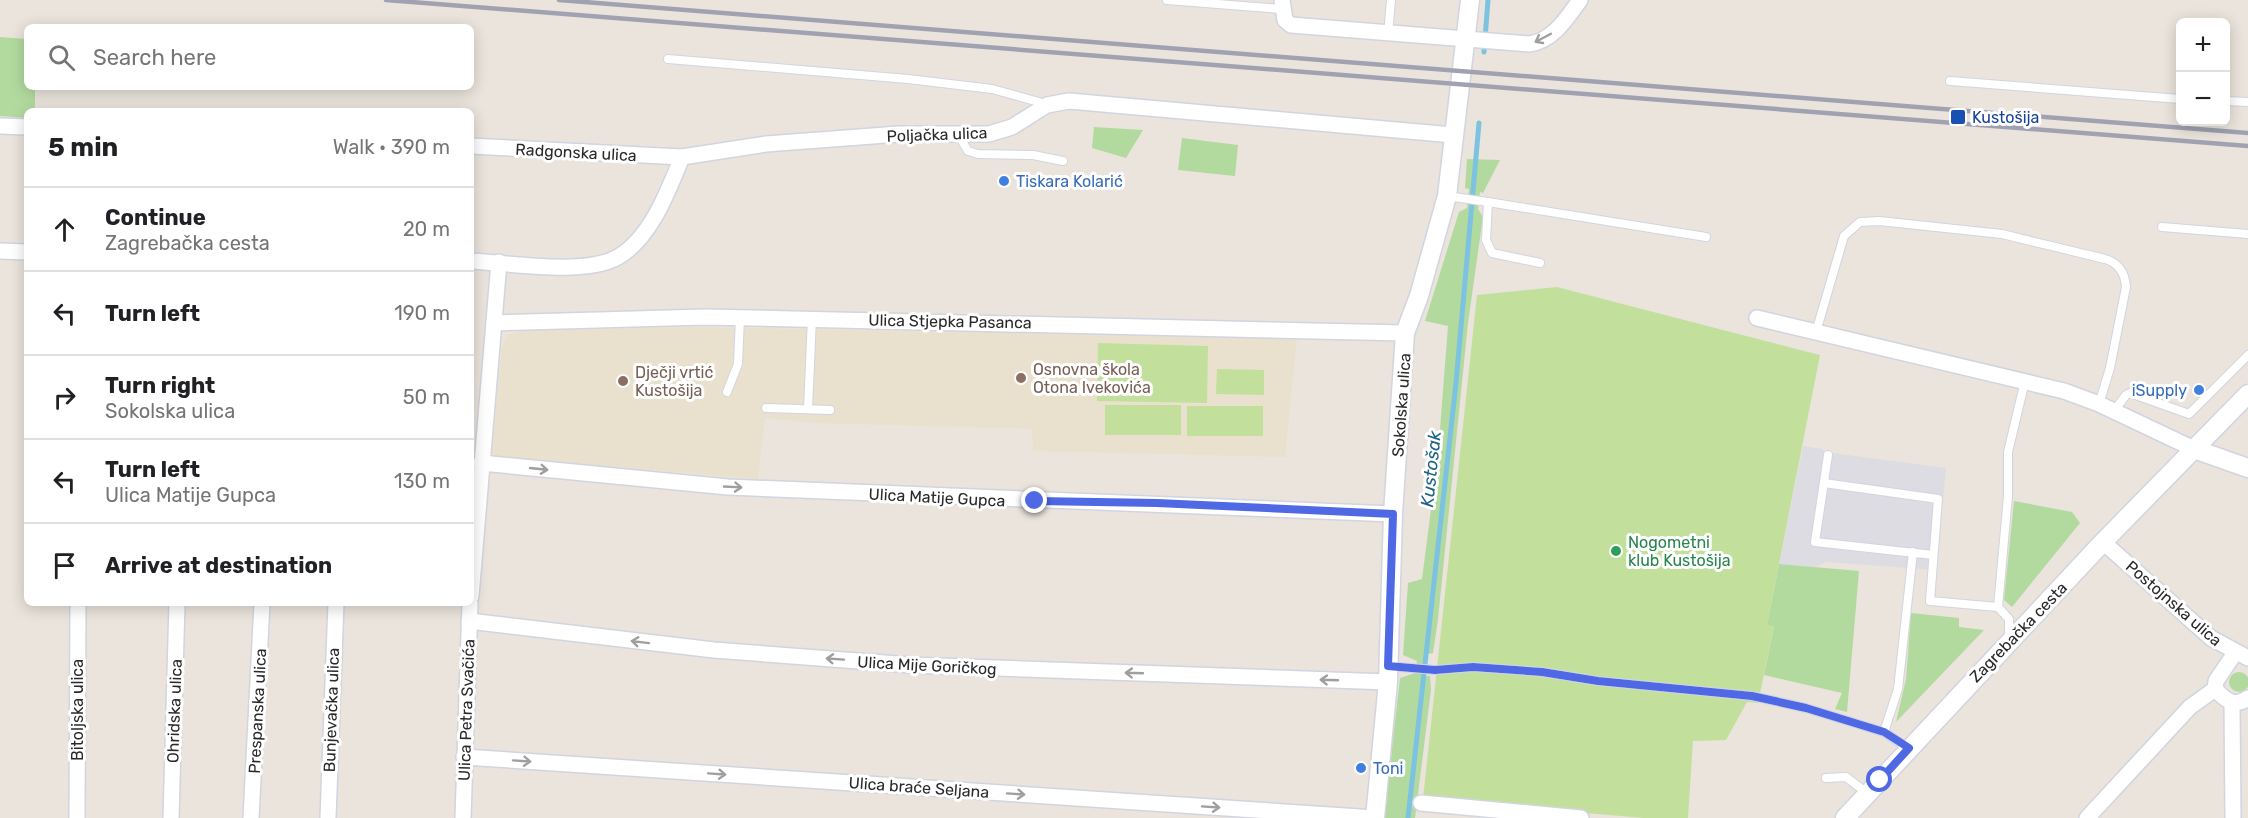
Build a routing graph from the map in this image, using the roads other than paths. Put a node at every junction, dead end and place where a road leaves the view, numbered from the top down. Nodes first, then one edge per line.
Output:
1 (1167, 0) edge
2 (1391, 0) edge
3 (1470, 0) edge
4 (1580, 0) edge
5 (1281, 4) edge
6 (1388, 34) junction
7 (1477, 40) junction
8 (668, 59) dead end
9 (1950, 81) dead end
10 (2176, 99) edge
11 (2230, 101) edge
12 (2248, 102) edge
13 (1047, 105) junction
14 (0, 126) edge
15 (24, 127) edge
16 (1453, 135) junction
17 (959, 136) junction
18 (474, 146) edge
19 (682, 157) junction
20 (1063, 161) dead end
21 (1455, 198) junction
22 (1486, 201) junction
23 (2162, 227) dead end
24 (2248, 234) edge
25 (1706, 237) dead end
26 (0, 251) edge
27 (24, 252) edge
28 (474, 261) edge
29 (500, 262) junction
30 (1540, 263) dead end
31 (740, 317) junction
32 (812, 318) junction
33 (1757, 318) dead end
34 (494, 323) junction
35 (1816, 332) junction
36 (1405, 333) junction
37 (2248, 355) edge
38 (2025, 381) junction
39 (726, 392) dead end
40 (2248, 394) edge
41 (2098, 404) junction
42 (766, 408) dead end
43 (808, 409) junction
44 (830, 410) dead end
45 (2114, 411) junction
46 (2194, 449) junction
47 (1828, 455) dead end
48 (481, 463) junction
49 (2248, 468) edge
50 (1824, 483) junction
51 (1393, 514) junction
52 (2103, 542) junction
53 (1913, 552) junction
54 (1934, 555) junction
55 (474, 556) edge
56 (78, 606) edge
57 (177, 606) edge
58 (262, 606) edge
59 (336, 606) edge
60 (471, 606) edge
61 (1998, 607) junction
62 (469, 621) junction
63 (2009, 645) junction
64 (2241, 656) edge
65 (1388, 674) junction
66 (2215, 688) junction
67 (2248, 698) edge
68 (2232, 703) junction
69 (1884, 732) junction
70 (1909, 748) junction
71 (464, 757) junction
72 (1826, 778) dead end
73 (1868, 794) junction
74 (1421, 803) dead end
75 (77, 818) edge
76 (171, 818) edge
77 (251, 818) edge
78 (328, 818) edge
79 (463, 818) edge
80 (1375, 818) edge
81 (1581, 818) edge
82 (1845, 818) edge
83 (2087, 818) edge
84 (2233, 818) edge

1 - 5 lane
2 - 6 lane
3 - 7 street, Sokolska ulica
4 -> 7 street
5 - 6 street
6 - 7 street
7 - 16 street, Sokolska ulica
8 - 13 lane
9 - 10 lane
11 - 12 lane
13 - 16 street, Poljačka ulica
13 - 17 street, Poljačka ulica
14 - 15 street
16 - 21 street, Sokolska ulica
17 - 19 street, Poljačka ulica
17 - 20 lane
18 - 19 street, Radgonska ulica
19 - 29 street
21 - 22 lane
21 - 36 street, Sokolska ulica
22 - 25 lane
22 - 30 lane
23 - 24 lane
26 - 27 street
28 - 29 street
29 - 34 street
31 - 32 street, Ulica Stjepka Pasanca
31 - 34 street, Ulica Stjepka Pasanca
31 - 39 lane
32 - 36 street, Ulica Stjepka Pasanca
32 - 43 lane
33 - 35 street
34 - 48 street
35 - 38 street
35 - 41 lane
36 - 51 street, Sokolska ulica
37 - 45 lane
38 - 41 street
38 - 61 lane
40 - 46 street, Zagrebačka cesta
41 - 45 street
42 - 43 lane
43 - 44 lane
45 - 46 street
46 - 49 street
46 - 52 street, Zagrebačka cesta
47 - 50 lane
48 -> 51 street, Ulica Matije Gupca
48 - 55 street
50 - 53 lane
50 - 54 lane
51 - 65 street, Sokolska ulica
52 - 63 street, Zagrebačka cesta
52 - 64 street, Postojnska ulica
53 - 54 lane
53 - 69 lane
54 - 61 lane
56 - 75 street, Bitoljska ulica
57 - 76 street, Ohridska ulica
58 - 77 street, Prespanska ulica
59 - 78 street, Bunjevačka ulica
60 - 62 street, Ulica Petra Svačića
61 - 63 lane
65 -> 62 street, Ulica Mije Goričkog
62 - 71 street, Ulica Petra Svačića
63 - 70 street, Zagrebačka cesta
64 - 66 street
65 - 69 lane
65 - 80 street, Sokolska ulica
66 - 68 street
66 - 83 street
67 - 68 street
68 - 84 street
69 - 70 lane
70 - 73 street, Zagrebačka cesta
71 - 79 street, Ulica Petra Svačića
71 -> 80 street, Ulica braće Seljana
72 - 73 lane
73 - 82 street, Zagrebačka cesta
74 - 81 street

